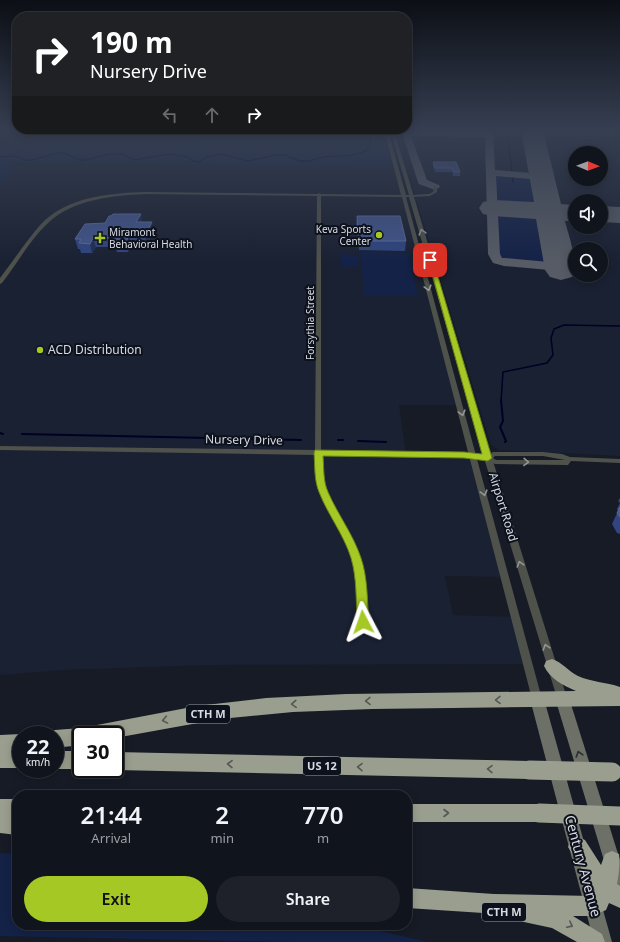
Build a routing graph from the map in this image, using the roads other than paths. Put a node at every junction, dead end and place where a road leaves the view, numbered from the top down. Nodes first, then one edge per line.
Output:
1 (398, 174) edge
2 (405, 174) edge
3 (436, 187) dead end
4 (319, 194) junction
5 (403, 194) junction
6 (411, 195) junction
7 (0, 282) edge
8 (0, 448) edge
9 (318, 453) junction
10 (474, 455) junction
11 (488, 458) junction
12 (620, 461) edge
13 (363, 622) dead end
14 (552, 666) junction
15 (620, 694) edge
16 (562, 698) junction
17 (620, 698) edge
18 (536, 699) junction
19 (124, 728) edge
20 (12, 743) edge
21 (0, 744) edge
22 (0, 759) edge
23 (12, 759) edge
24 (124, 761) edge
25 (616, 772) edge
26 (562, 791) joint
27 (0, 808) edge
28 (12, 808) edge
29 (412, 812) edge
30 (620, 816) edge
31 (0, 824) edge
32 (12, 825) edge
33 (578, 847) junction
34 (612, 861) joint
35 (615, 891) edge
36 (412, 898) edge
37 (412, 906) edge
38 (593, 906) junction
39 (594, 942) edge
40 (604, 942) edge

1 - 5 street, Airport Road
2 - 6 street, Airport Road
3 - 6 street
4 - 5 street
4 - 7 street
4 - 9 street, Forsythia Street
5 - 6 street
5 -> 10 street, Airport Road
11 -> 6 street, Airport Road
8 - 9 street, Nursery Drive
9 - 10 street, Nursery Drive
9 - 13 street, Forsythia Street
10 - 11 street, Nursery Drive
10 -> 18 street, Airport Road
11 - 12 street, Nursery Drive
14 -> 11 street, Airport Road
14 - 15 highway
14 - 16 street, Airport Road
16 - 17 highway
16 - 18 highway
34 -> 16 main road, Airport Road
18 -> 19 highway, CTH M
18 - 26 main road, Airport Road
20 - 21 highway
22 - 23 highway
25 -> 24 highway, US 12, bridge
26 - 33 main road, Century Avenue
27 - 28 highway
29 -> 30 highway, bridge
31 - 32 highway
33 - 35 highway
33 - 38 main road, Century Avenue
34 - 35 highway
35 - 38 highway
36 - 38 highway
37 -> 39 highway, CTH M
38 - 40 main road, Century Avenue

